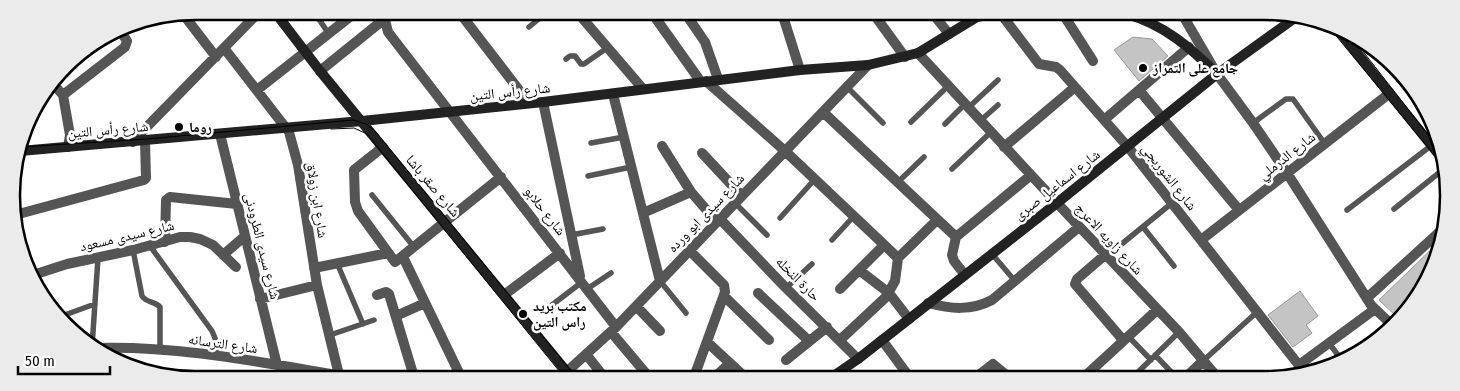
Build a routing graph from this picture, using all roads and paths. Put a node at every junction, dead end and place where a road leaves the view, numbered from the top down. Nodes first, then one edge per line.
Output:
1 (189, 20) edge
2 (252, 20) edge
3 (280, 20) edge
4 (319, 20) edge
5 (346, 20) edge
6 (379, 20) edge
7 (387, 20) edge
8 (466, 20) edge
9 (537, 20) edge
10 (584, 20) edge
11 (657, 20) edge
12 (690, 20) edge
13 (784, 20) edge
14 (878, 20) edge
15 (938, 20) edge
16 (969, 20) edge
17 (1006, 20) edge
18 (1067, 20) edge
19 (1149, 20) edge
20 (1186, 20) edge
21 (1289, 22) edge
22 (529, 26) dead end
23 (329, 34) junction
24 (949, 34) junction
25 (124, 35) edge
26 (1347, 41) edge
27 (1189, 47) junction
28 (224, 48) junction
29 (607, 48) junction
30 (305, 52) junction
31 (918, 53) junction
32 (216, 56) junction
33 (905, 57) junction
34 (566, 59) dead end
35 (1093, 61) dead end
36 (868, 65) junction
37 (800, 70) junction
38 (320, 71) junction
39 (1217, 74) junction
40 (718, 79) junction
41 (998, 80) dead end
42 (704, 81) junction
43 (948, 86) junction
44 (847, 87) junction
45 (1075, 87) junction
46 (57, 88) edge
47 (643, 89) junction
48 (257, 90) junction
49 (1139, 90) junction
50 (1390, 93) junction
51 (613, 94) junction
52 (63, 95) junction
53 (543, 102) junction
54 (529, 103) junction
55 (998, 105) dead end
56 (966, 106) junction
57 (451, 112) junction
58 (823, 112) junction
59 (1162, 118) junction
60 (1104, 120) junction
61 (980, 121) junction
62 (362, 122) junction
63 (911, 122) dead end
64 (883, 123) dead end
65 (1253, 123) junction
66 (945, 124) dead end
67 (287, 128) junction
68 (990, 132) junction
69 (220, 134) junction
70 (624, 137) junction
71 (145, 141) junction
72 (134, 142) junction
73 (591, 143) dead end
74 (1325, 144) junction
75 (662, 146) dead end
76 (1432, 146) joint
77 (68, 147) junction
78 (383, 147) junction
79 (1004, 147) junction
80 (1128, 147) junction
81 (26, 151) edge
82 (785, 151) junction
83 (702, 153) dead end
84 (924, 157) dead end
85 (631, 167) junction
86 (952, 169) dead end
87 (1287, 173) junction
88 (1438, 174) edge
89 (1031, 175) junction
90 (588, 176) dead end
91 (501, 177) junction
92 (815, 179) junction
93 (898, 182) junction
94 (691, 192) junction
95 (372, 195) dead end
96 (738, 200) junction
97 (1057, 203) junction
98 (1172, 203) junction
99 (237, 204) junction
100 (1394, 209) dead end
101 (1239, 210) junction
102 (1347, 210) dead end
103 (21, 212) edge
104 (643, 214) junction
105 (854, 216) junction
106 (780, 218) dead end
107 (718, 220) junction
108 (937, 220) junction
109 (445, 222) junction
110 (1079, 227) junction
111 (1143, 227) junction
112 (603, 229) dead end
113 (571, 235) junction
114 (768, 235) dead end
115 (245, 236) junction
116 (1435, 236) edge
117 (956, 237) junction
118 (832, 240) dead end
119 (1201, 240) junction
120 (165, 242) junction
121 (884, 245) junction
122 (150, 246) junction
123 (414, 247) junction
124 (132, 250) junction
125 (690, 250) junction
126 (388, 253) junction
127 (560, 253) junction
128 (992, 254) junction
129 (224, 255) junction
130 (1106, 255) junction
131 (403, 256) junction
132 (98, 258) junction
133 (898, 258) junction
134 (337, 263) junction
135 (812, 264) dead end
136 (1174, 266) dead end
137 (236, 267) dead end
138 (314, 268) junction
139 (859, 270) junction
140 (38, 273) edge
141 (612, 273) dead end
142 (965, 275) junction
143 (1015, 281) junction
144 (660, 282) junction
145 (583, 284) junction
146 (317, 285) junction
147 (786, 288) junction
148 (840, 289) dead end
149 (758, 293) dead end
150 (889, 293) junction
151 (377, 295) dead end
152 (504, 295) junction
153 (724, 296) junction
154 (1367, 298) junction
155 (260, 299) junction
156 (425, 303) junction
157 (95, 304) junction
158 (928, 304) junction
159 (552, 305) dead end
160 (636, 306) junction
161 (1376, 309) junction
162 (1157, 310) junction
163 (1257, 312) junction
164 (686, 313) dead end
165 (67, 314) edge
166 (396, 316) junction
167 (909, 319) junction
168 (374, 320) dead end
169 (1388, 321) edge
170 (363, 324) junction
171 (826, 327) junction
172 (614, 329) junction
173 (660, 331) dead end
174 (1179, 332) junction
175 (330, 335) junction
176 (93, 337) edge
177 (1126, 338) junction
178 (769, 340) dead end
179 (840, 340) junction
180 (882, 340) junction
181 (809, 341) junction
182 (707, 342) junction
183 (1330, 343) junction
184 (109, 348) edge
185 (160, 350) junction
186 (586, 354) junction
187 (1338, 355) edge
188 (215, 356) junction
189 (858, 358) junction
190 (1153, 358) junction
191 (786, 360) dead end
192 (1204, 360) junction
193 (730, 363) junction
194 (277, 366) junction
195 (1305, 366) edge
196 (1301, 368) edge
197 (310, 371) edge
198 (342, 371) edge
199 (412, 371) edge
200 (457, 371) edge
201 (563, 371) edge
202 (570, 371) edge
203 (599, 371) edge
204 (645, 371) edge
205 (698, 371) edge
206 (721, 371) edge
207 (739, 371) edge
208 (848, 371) edge
209 (905, 371) edge
210 (984, 371) edge
211 (1002, 371) edge
212 (1091, 371) edge
213 (1139, 371) edge
214 (1168, 371) edge
215 (1192, 371) edge
216 (1213, 371) edge

1 - 32 street
2 - 28 street
3 - 30 main road, شارع صقر باشا
4 - 23 lane
5 - 23 street
6 - 38 street
7 - 57 street, شارع حلابو
8 - 54 street
9 - 22 lane
10 - 29 street
11 - 42 street
12 - 40 street
13 - 37 street
14 - 33 street
15 - 24 street
16 - 24 main road, شارع رأس التين
17 - 45 street, شارع الشوربجي
18 - 35 street
19 - 27 main road
20 - 39 street
21 - 39 main road, شارع اسماعيل صبرى
23 - 30 street
24 - 31 main road, شارع رأس التين
25 - 52 street
26 - 50 main road
27 - 39 main road
27 - 49 street
28 - 32 street
28 - 48 street, شارع ابن زولاق
29 - 34 lane
29 - 47 street
30 - 38 main road, شارع صقر باشا
30 - 48 street
31 - 33 main road, شارع رأس التين
31 - 43 street, شارع زاويه الاعرج
32 - 72 street
33 - 36 main road, شارع رأس التين
36 - 37 main road, شارع رأس التين
36 - 44 street, شارع سيدى ابو ورده
37 - 40 main road, شارع رأس التين
38 - 62 main road, شارع صقر باشا
39 - 59 main road, شارع اسماعيل صبرى
39 - 65 street
40 - 42 main road, شارع رأس التين
41 - 56 lane
42 - 47 main road, شارع رأس التين
42 - 82 street
43 - 56 street, شارع زاويه الاعرج
43 - 63 lane
44 - 58 street, شارع سيدى ابو ورده
44 - 64 lane
45 - 60 street, شارع الشوربجي
45 - 79 street
46 - 52 street
47 - 51 main road, شارع رأس التين
48 - 67 street, شارع ابن زولاق
49 - 59 street
49 - 60 street
50 - 74 street, شارع الدرملي
50 - 76 main road
51 - 53 main road, شارع رأس التين
51 - 70 street
52 - 77 street
53 - 54 main road, شارع رأس التين
53 - 113 street
54 - 57 main road, شارع رأس التين
55 - 61 lane
56 - 61 street, شارع زاويه الاعرج
56 - 66 lane
57 - 62 main road, شارع رأس التين
57 - 91 street, شارع حلابو
58 - 82 street, شارع سيدى ابو ورده
58 - 93 street
59 - 80 main road, شارع اسماعيل صبرى
59 - 101 street
60 - 80 street, شارع الشوربجي
61 - 68 street, شارع زاويه الاعرج
62 - 67 main road, شارع رأس التين
62 - 78 main road, شارع صقر باشا
65 - 74 lane
65 - 87 street
67 - 69 main road, شارع رأس التين
67 - 138 street, شارع ابن زولاق
68 - 79 street, شارع زاويه الاعرج
68 - 86 lane
69 - 71 main road, شارع رأس التين
69 - 99 street, شارع سيدى الطرودنى
70 - 73 lane
70 - 85 street
71 - 72 main road, شارع رأس التين
71 - 103 street
72 - 77 main road, شارع رأس التين
74 - 87 street, شارع الدرملي
75 - 94 street, حارة النخله
76 - 102 lane
77 - 81 main road, شارع رأس التين
78 - 109 main road, شارع صقر باشا
78 - 126 street
79 - 89 street, شارع زاويه الاعرج
80 - 97 main road, شارع اسماعيل صبرى
80 - 98 street, شارع الشوربجي
82 - 92 street
82 - 96 street, شارع سيدى ابو ورده
83 - 96 street
84 - 93 lane
85 - 90 lane
85 - 104 street
87 - 101 street, شارع الدرملي
87 - 154 street
88 - 100 lane
89 - 97 street, شارع زاويه الاعرج
89 - 117 street
91 - 109 street
91 - 127 street, شارع حلابو
92 - 105 street
92 - 106 lane
93 - 108 street
94 - 104 street
94 - 107 street, حارة النخله
95 - 123 lane
96 - 107 street, شارع سيدى ابو ورده
96 - 114 lane
97 - 110 street, شارع زاويه الاعرج
97 - 128 main road, شارع اسماعيل صبرى
98 - 111 lane
98 - 119 street, شارع الشوربجي
99 - 115 street, شارع سيدى الطرودنى
99 - 120 street
101 - 119 street, شارع الدرملي
104 - 144 street
105 - 118 lane
105 - 121 street
107 - 125 street, شارع سيدى ابو ورده
107 - 147 street, حارة النخله
108 - 117 street
108 - 133 street
109 - 123 street
109 - 152 main road, شارع صقر باشا
110 - 130 street, شارع زاويه الاعرج
110 - 143 street
111 - 130 lane
111 - 136 lane
112 - 113 lane
113 - 145 street
115 - 129 street
115 - 155 street, شارع سيدى الطرودنى
116 - 154 street
117 - 142 street
119 - 163 street, شارع الشوربجي
120 - 122 street, شارع سيدى مسعود
120 - 129 street, شارع سيدى مسعود
121 - 133 street
121 - 139 street
122 - 124 street, شارع سيدى مسعود
122 - 188 lane
123 - 131 street
124 - 132 street, شارع سيدى مسعود
124 - 185 lane
125 - 144 street, شارع سيدى ابو ورده
125 - 153 street
126 - 131 street
126 - 134 street
127 - 145 street, شارع حلابو
127 - 152 street
128 - 142 main road, شارع اسماعيل صبرى
128 - 143 lane
129 - 137 street, شارع سيدى مسعود
130 - 162 street, شارع زاويه الاعرج
130 - 177 street
131 - 156 street
132 - 140 street, شارع سيدى مسعود
132 - 157 lane
133 - 150 street
134 - 138 street
134 - 170 lane
135 - 147 lane
138 - 146 street, شارع ابن زولاق
139 - 148 street
139 - 150 street
141 - 145 lane
142 - 158 main road, شارع اسماعيل صبرى
143 - 158 street
144 - 160 street, شارع سيدى ابو ورده
144 - 164 lane
145 - 159 lane
145 - 172 street, شارع حلابو
146 - 155 street
146 - 175 street, شارع ابن زولاق
147 - 171 street, حارة النخله
149 - 181 street
150 - 167 street
150 - 179 street
151 - 166 street
152 - 201 main road, شارع صقر باشا
153 - 178 street
153 - 182 street
154 - 161 street
155 - 194 street, شارع سيدى الطرودنى
156 - 166 street
156 - 200 street
157 - 165 lane
157 - 176 lane
158 - 167 main road, شارع اسماعيل صبرى
160 - 172 street, شارع سيدى ابو ورده
160 - 173 street
161 - 169 street
161 - 183 street
162 - 174 street, شارع زاويه الاعرج
162 - 177 street
163 - 192 lane
163 - 196 street, شارع الشوربجي
166 - 199 street
167 - 180 main road, شارع اسماعيل صبرى
168 - 170 lane
170 - 175 lane
171 - 179 street, حارة النخله
171 - 181 street
172 - 186 street, شارع سيدى ابو ورده
172 - 204 street, شارع حلابو
174 - 190 lane
174 - 192 street, شارع زاويه الاعرج
175 - 198 street, شارع ابن زولاق
177 - 190 lane
177 - 212 street
179 - 189 street, حارة النخله
180 - 189 main road, شارع اسماعيل صبرى
180 - 209 street
181 - 191 street
182 - 193 street
182 - 205 street
183 - 187 lane
183 - 195 street
184 - 185 street, شارع الترسانه
185 - 188 street, شارع الترسانه
186 - 202 street, شارع سيدى ابو ورده
186 - 203 street
188 - 194 street, شارع الترسانه
189 - 208 main road, شارع اسماعيل صبرى
190 - 213 lane
190 - 214 lane
192 - 215 street
192 - 216 street, شارع زاويه الاعرج
193 - 206 street
193 - 207 street
194 - 197 street, شارع الترسانه
210 - 211 street

